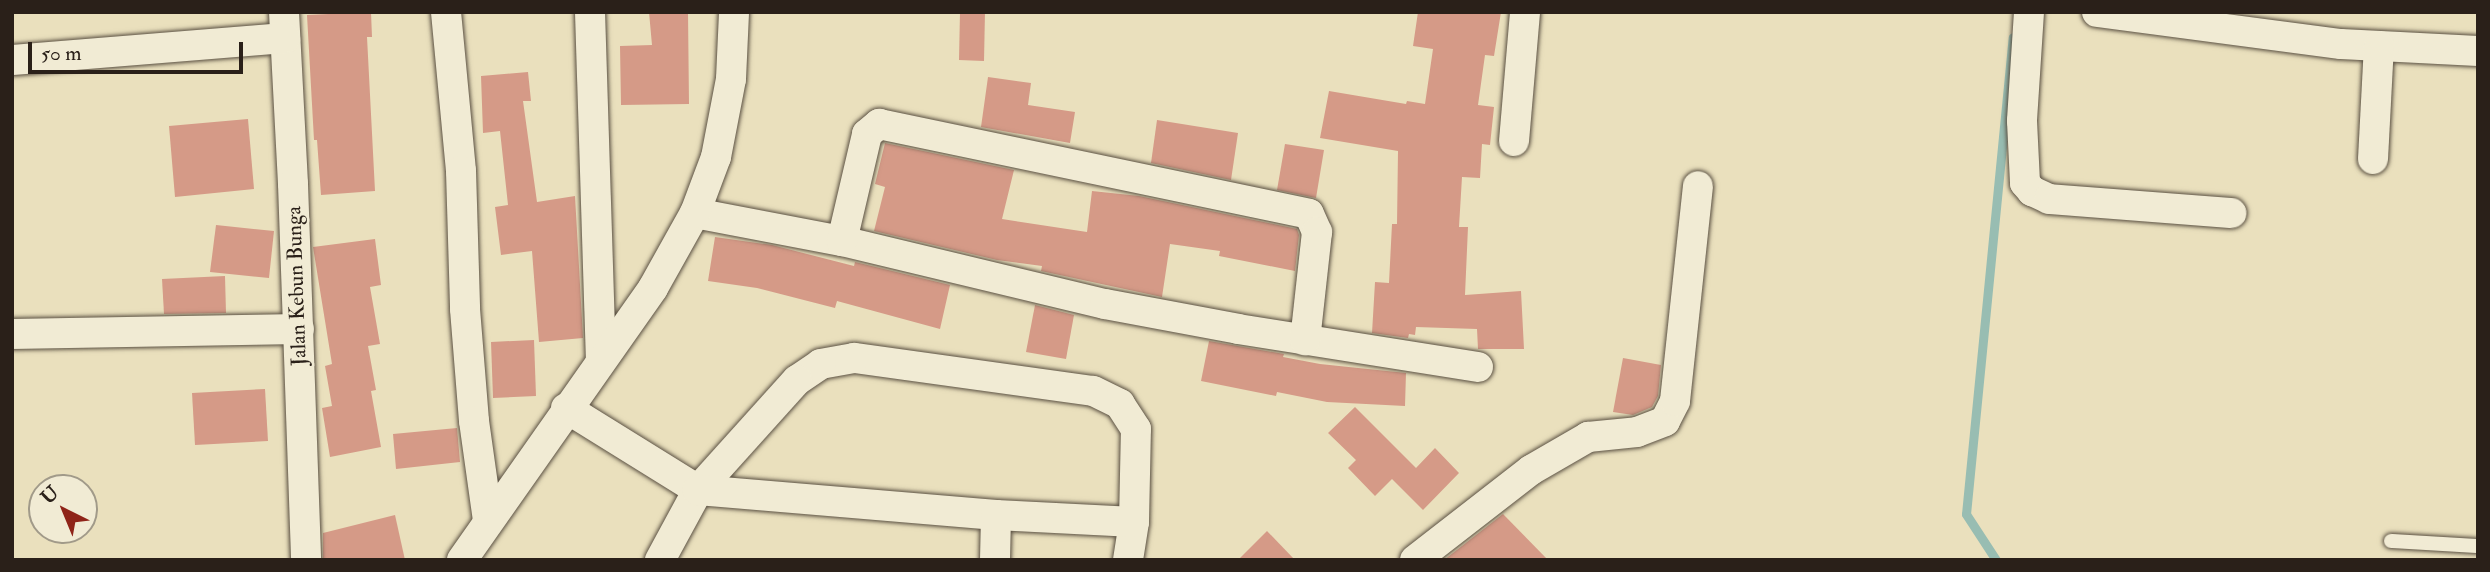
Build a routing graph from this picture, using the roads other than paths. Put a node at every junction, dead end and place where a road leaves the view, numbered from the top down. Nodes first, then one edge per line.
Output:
1 (446, 12) edge
2 (590, 12) edge
3 (734, 12) edge
4 (1525, 12) edge
5 (2029, 12) edge
6 (2097, 12) edge
7 (284, 25) edge
8 (2379, 46) junction
9 (2478, 51) edge
10 (12, 60) edge
11 (1514, 141) dead end
12 (2373, 159) dead end
13 (1698, 186) dead end
14 (695, 213) junction
15 (2231, 213) dead end
16 (842, 241) junction
17 (299, 329) junction
18 (12, 334) edge
19 (1305, 340) junction
20 (601, 358) junction
21 (1478, 367) dead end
22 (566, 408) junction
23 (698, 490) junction
24 (996, 515) junction
25 (488, 520) junction
26 (1134, 522) junction
27 (2391, 541) dead end
28 (2478, 546) edge
29 (306, 560) edge
30 (462, 560) edge
31 (660, 560) edge
32 (995, 560) edge
33 (1128, 560) edge
34 (1415, 560) edge

1 - 25 street
2 - 20 street
3 - 14 street
4 - 11 street
5 - 15 street
6 - 8 street
7 - 10 street
7 - 17 street, Jalan Kebun Bunga
8 - 9 street
8 - 12 street
13 - 34 street
14 - 16 street
14 - 20 street
16 - 19 street
16 - 19 street
17 - 18 street
17 - 29 street, Jalan Kebun Bunga
19 - 21 street
20 - 22 street
22 - 23 street
22 - 25 street
23 - 24 street
23 - 26 street
23 - 31 street
24 - 26 street
24 - 32 street
25 - 30 street
26 - 33 street
27 - 28 lane

